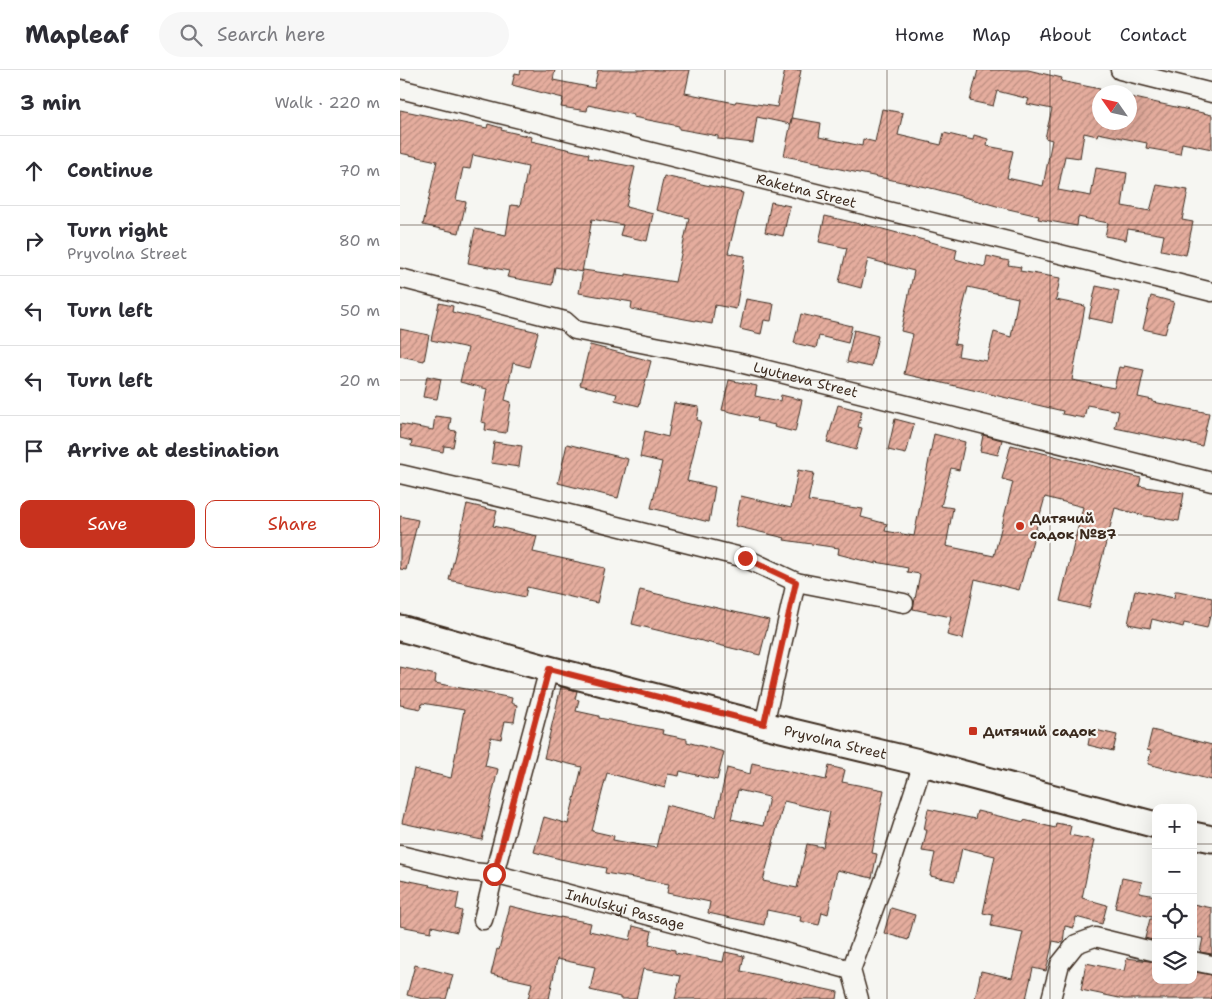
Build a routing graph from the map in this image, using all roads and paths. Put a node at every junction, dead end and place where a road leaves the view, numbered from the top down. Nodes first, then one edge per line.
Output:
1 (1120, 70) edge
2 (1171, 76) edge
3 (400, 89) edge
4 (1212, 93) edge
5 (400, 278) edge
6 (1212, 292) edge
7 (400, 474) edge
8 (1212, 482) edge
9 (796, 582) junction
10 (904, 603) dead end
11 (400, 628) edge
12 (549, 669) junction
13 (764, 724) junction
14 (923, 762) junction
15 (1152, 824) edge
16 (1197, 836) edge
17 (1212, 840) edge
18 (400, 855) edge
19 (494, 874) junction
20 (483, 920) dead end
21 (1152, 951) edge
22 (1197, 962) edge
23 (1212, 965) edge
24 (851, 970) junction
25 (859, 999) edge
26 (1051, 999) edge

1 - 2 street
2 - 4 street
3 - 6 street, Raketna Street
5 - 8 street, Lyutneva Street
7 - 9 street
9 - 10 street
9 - 13 street
11 - 12 street, Pryvolna Street
12 - 13 street, Pryvolna Street
12 - 19 street
13 - 14 street, Pryvolna Street
14 - 15 street, Pryvolna Street
14 - 24 street
16 - 17 street
18 - 19 street, Inhulskyi Passage
19 - 20 street
19 - 24 street, Inhulskyi Passage
21 - 26 street
22 - 23 street
24 - 25 street

